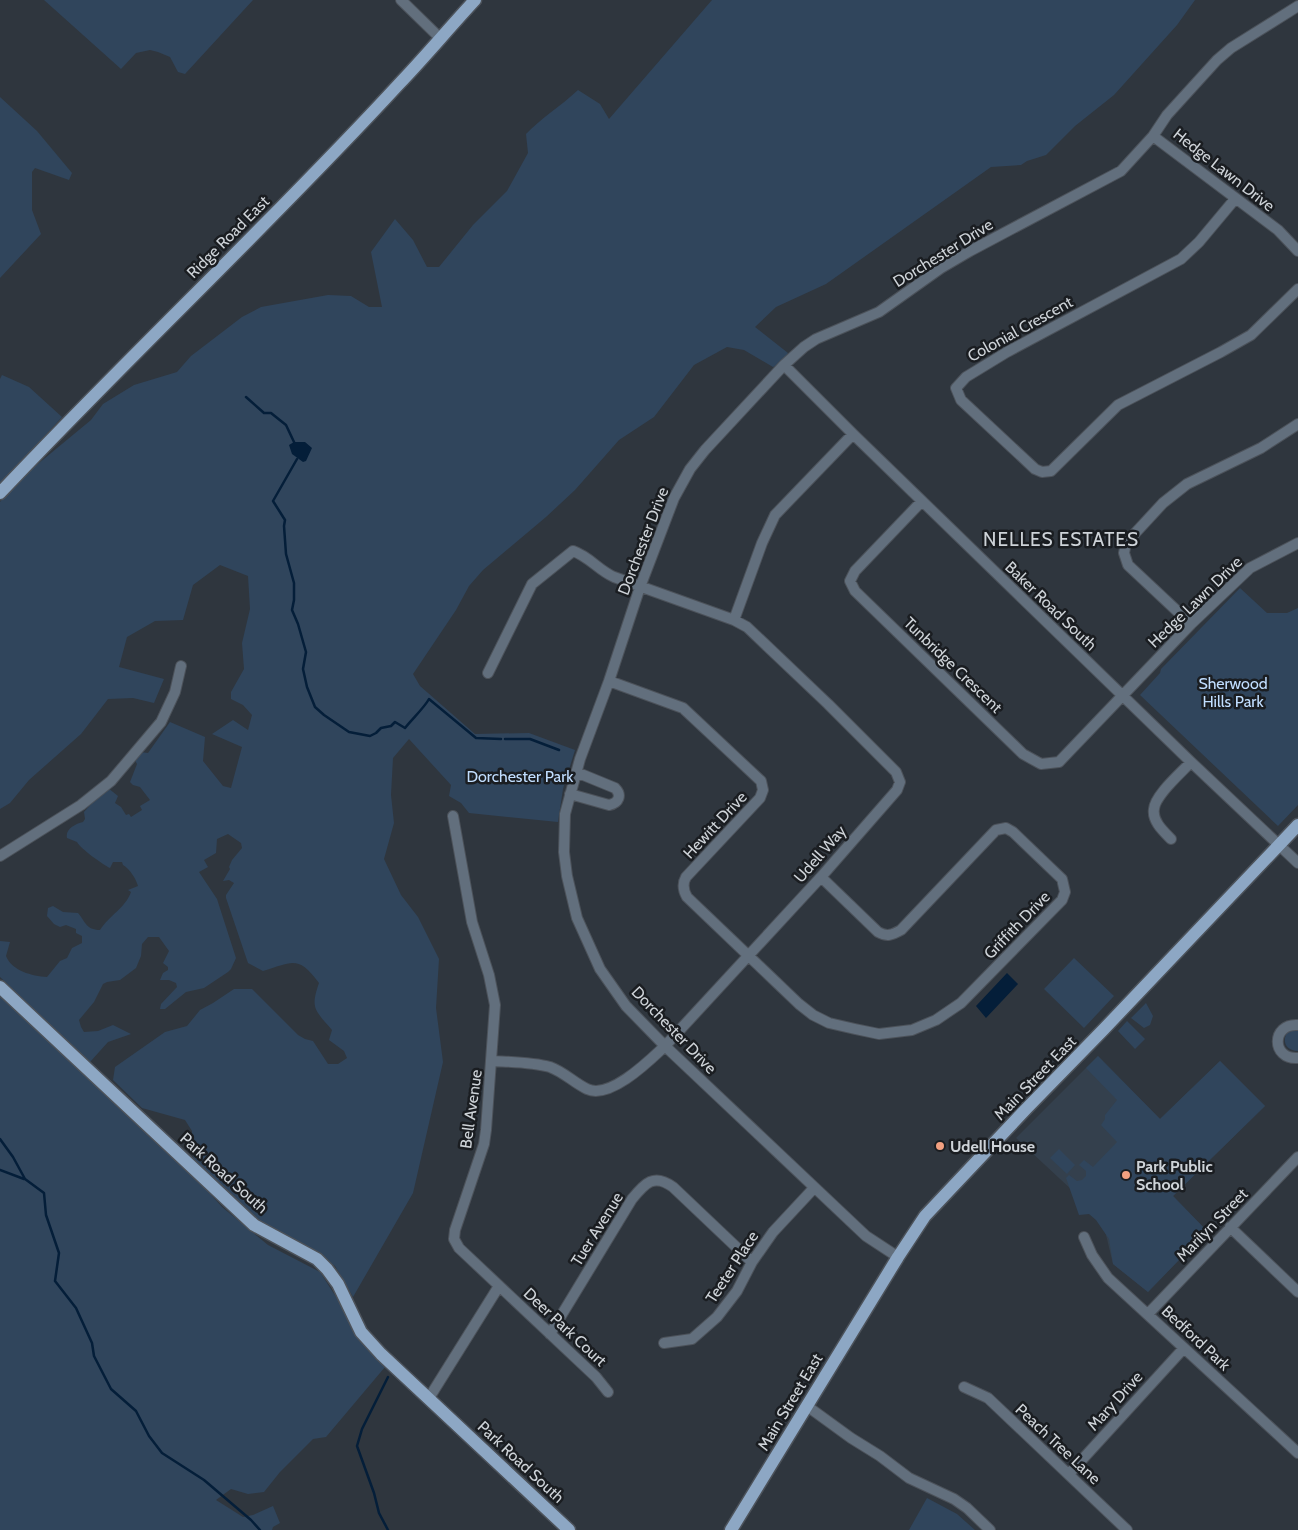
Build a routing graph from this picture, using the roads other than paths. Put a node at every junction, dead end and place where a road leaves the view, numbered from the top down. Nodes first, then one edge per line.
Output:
1 (401, 0) edge
2 (475, 0) edge
3 (1298, 6) edge
4 (440, 38) junction
5 (1153, 136) junction
6 (1235, 199) junction
7 (1298, 251) edge
8 (1298, 290) edge
9 (784, 365) junction
10 (1298, 424) edge
11 (853, 434) junction
12 (0, 493) edge
13 (922, 501) junction
14 (1298, 543) edge
15 (640, 587) junction
16 (734, 620) junction
17 (1191, 624) junction
18 (181, 666) dead end
19 (488, 673) dead end
20 (609, 682) junction
21 (1123, 696) junction
22 (1191, 762) junction
23 (576, 772) junction
24 (570, 794) junction
25 (452, 816) dead end
26 (1298, 825) edge
27 (1171, 839) dead end
28 (1278, 845) junction
29 (0, 856) edge
30 (1298, 863) edge
31 (821, 877) junction
32 (748, 956) junction
33 (0, 987) edge
34 (1298, 1024) edge
35 (665, 1046) junction
36 (1298, 1058) edge
37 (492, 1061) junction
38 (1298, 1157) edge
39 (814, 1188) junction
40 (1230, 1228) junction
41 (1084, 1237) dead end
42 (898, 1257) junction
43 (752, 1262) junction
44 (499, 1286) junction
45 (1298, 1292) edge
46 (1148, 1314) junction
47 (550, 1334) junction
48 (664, 1343) dead end
49 (1184, 1348) junction
50 (964, 1387) dead end
51 (608, 1392) dead end
52 (429, 1398) junction
53 (807, 1406) junction
54 (1298, 1453) edge
55 (1068, 1474) junction
56 (569, 1530) edge
57 (732, 1530) edge
58 (990, 1530) edge
59 (1128, 1530) edge

1 - 4 street
2 - 4 main road, Ridge Road East
3 - 5 street, Dorchester Drive
4 - 12 main road, Ridge Road East
5 - 6 street, Hedge Lawn Drive
5 - 9 street, Dorchester Drive
6 - 7 street, Hedge Lawn Drive
6 - 8 street, Colonial Crescent
9 - 11 street, Baker Road South
9 - 15 street, Dorchester Drive
10 - 17 street
11 - 13 street, Baker Road South
11 - 16 street
13 - 21 street, Baker Road South
13 - 21 street, Tunbridge Crescent
14 - 17 street, Hedge Lawn Drive
15 - 16 street, Udell Way
15 - 19 street, Udell Way
15 - 20 street, Dorchester Drive
16 - 31 street, Udell Way
17 - 21 street, Hedge Lawn Drive
18 - 29 street
20 - 23 street, Dorchester Drive
20 - 32 street, Hewitt Drive
21 - 22 street, Baker Road South
22 - 27 street
22 - 28 street, Baker Road South
23 - 24 street, Dorchester Drive
23 - 24 street
24 - 35 street, Dorchester Drive
25 - 37 street, Bell Avenue
26 - 28 main road, Main Street East
28 - 30 street, Baker Road South
28 - 42 main road, Main Street East
31 - 32 street, Udell Way
31 - 32 street, Griffith Drive
32 - 35 street, Udell Way
33 - 52 main road, Park Road South
34 - 36 street
35 - 37 street, Udell Way
35 - 39 street, Dorchester Drive
37 - 44 street, Bell Avenue
38 - 40 street, Marilyn Street
39 - 42 street, Dorchester Drive
39 - 43 street, Teeter Place
40 - 45 street
40 - 46 street, Marilyn Street
41 - 46 street, Bedford Park
42 - 53 main road, Main Street East
43 - 47 street, Tuer Avenue
43 - 48 street, Teeter Place
44 - 47 street, Deer Park Court
44 - 52 street
46 - 49 street, Bedford Park
47 - 51 street, Deer Park Court
49 - 54 street, Bedford Park
49 - 55 street, Mary Drive
50 - 55 street, Peach Tree Lane
52 - 56 main road, Park Road South
53 - 57 main road, Main Street East
53 - 58 street
55 - 59 street, Peach Tree Lane

